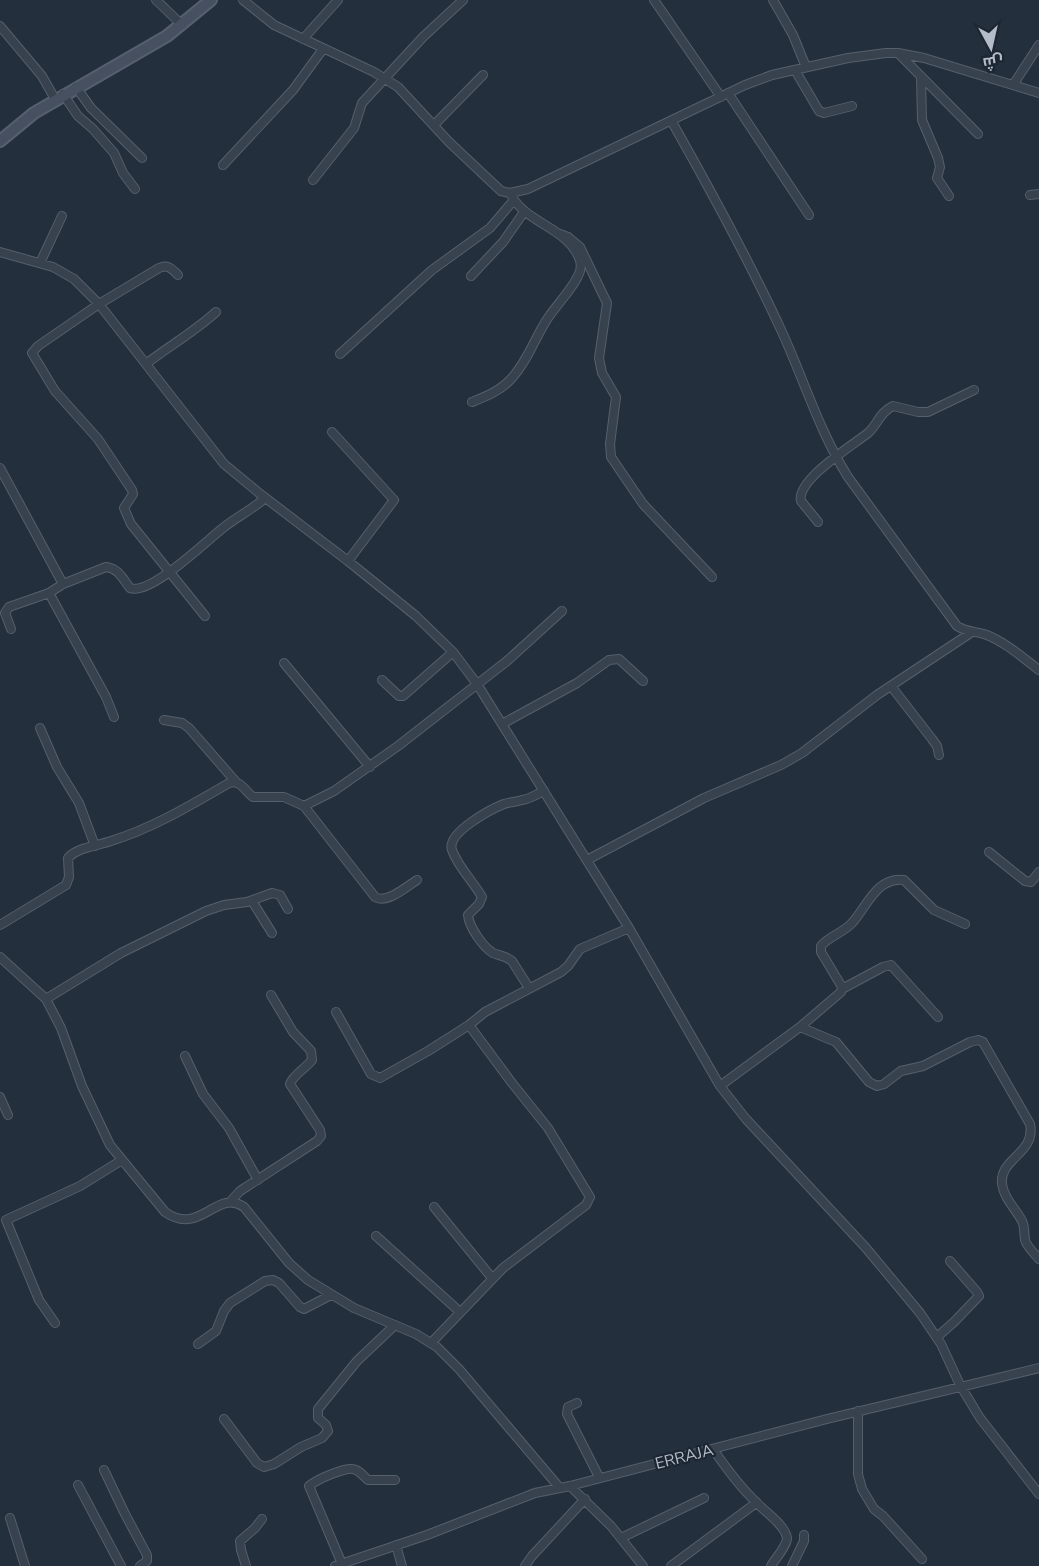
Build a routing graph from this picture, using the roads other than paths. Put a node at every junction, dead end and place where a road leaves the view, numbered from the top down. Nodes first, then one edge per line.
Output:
1 (156, 0) edge
2 (211, 0) edge
3 (243, 0) edge
4 (338, 0) edge
5 (463, 0) edge
6 (654, 0) edge
7 (773, 0) edge
8 (182, 25) junction
9 (0, 26) edge
10 (303, 39) junction
11 (1039, 45) edge
12 (323, 49) junction
13 (898, 53) junction
14 (806, 67) junction
15 (795, 70) junction
16 (483, 75) dead end
17 (921, 76) junction
18 (386, 78) junction
19 (1013, 85) junction
20 (76, 87) junction
21 (1039, 93) edge
22 (725, 95) junction
23 (59, 97) junction
24 (852, 106) dead end
25 (672, 122) junction
26 (434, 125) junction
27 (978, 134) dead end
28 (0, 141) edge
29 (142, 158) dead end
30 (224, 165) dead end
31 (313, 180) dead end
32 (135, 189) dead end
33 (1039, 194) edge
34 (1030, 195) dead end
35 (948, 196) dead end
36 (512, 197) junction
37 (524, 212) junction
38 (809, 214) dead end
39 (62, 216) dead end
40 (557, 233) junction
41 (0, 252) edge
42 (40, 263) junction
43 (178, 276) dead end
44 (471, 276) dead end
45 (99, 304) junction
46 (216, 312) dead end
47 (340, 354) dead end
48 (146, 364) junction
49 (974, 390) dead end
50 (472, 402) dead end
51 (332, 432) dead end
52 (836, 457) junction
53 (0, 468) edge
54 (265, 498) junction
55 (818, 522) dead end
56 (348, 561) junction
57 (170, 571) junction
58 (712, 577) dead end
59 (63, 584) junction
60 (49, 593) junction
61 (562, 610) dead end
62 (205, 615) dead end
63 (11, 629) dead end
64 (972, 632) junction
65 (453, 652) junction
66 (284, 663) dead end
67 (1039, 670) edge
68 (382, 680) dead end
69 (643, 681) dead end
70 (477, 684) junction
71 (891, 686) junction
72 (114, 717) dead end
73 (164, 720) dead end
74 (502, 724) junction
75 (40, 728) dead end
76 (939, 755) dead end
77 (370, 767) junction
78 (236, 782) junction
79 (544, 791) junction
80 (304, 806) junction
81 (95, 846) junction
82 (989, 852) dead end
83 (586, 860) junction
84 (1039, 872) edge
85 (417, 880) dead end
86 (252, 901) junction
87 (288, 909) dead end
88 (965, 924) dead end
89 (0, 926) edge
90 (629, 928) junction
91 (272, 933) dead end
92 (0, 957) edge
93 (529, 988) junction
94 (842, 989) junction
95 (271, 995) dead end
96 (46, 999) junction
97 (336, 1012) dead end
98 (938, 1017) dead end
99 (469, 1025) junction
100 (800, 1027) junction
101 (185, 1056) dead end
102 (720, 1086) junction
103 (0, 1097) edge
104 (8, 1115) dead end
105 (122, 1160) junction
106 (258, 1180) junction
107 (230, 1202) junction
108 (434, 1207) dead end
109 (376, 1236) dead end
110 (1039, 1259) edge
111 (950, 1262) dead end
112 (492, 1278) junction
113 (331, 1295) junction
114 (460, 1312) junction
115 (55, 1323) dead end
116 (395, 1325) junction
117 (937, 1337) junction
118 (431, 1343) junction
119 (198, 1344) dead end
120 (1039, 1368) edge
121 (960, 1385) junction
122 (577, 1403) dead end
123 (858, 1411) junction
124 (224, 1419) dead end
125 (713, 1449) junction
126 (104, 1470) dead end
127 (599, 1477) junction
128 (396, 1480) dead end
129 (78, 1485) dead end
130 (570, 1486) junction
131 (559, 1487) junction
132 (1039, 1493) edge
133 (704, 1498) dead end
134 (585, 1499) junction
135 (756, 1503) junction
136 (10, 1518) dead end
137 (262, 1519) dead end
138 (804, 1535) dead end
139 (621, 1538) junction
140 (396, 1545) junction
141 (922, 1559) dead end
142 (338, 1565) edge
143 (25, 1566) edge
144 (122, 1566) edge
145 (140, 1566) edge
146 (246, 1566) edge
147 (402, 1566) edge
148 (525, 1566) edge
149 (643, 1566) edge
150 (671, 1566) edge
151 (771, 1566) edge
152 (792, 1566) edge

1 - 8 street
2 - 8 main road
3 - 10 street
4 - 10 street
5 - 18 street
6 - 22 street
7 - 14 street
8 - 20 main road
9 - 23 street
10 - 12 street
11 - 19 street
12 - 18 street
12 - 30 street
13 - 14 street
13 - 17 street
13 - 19 street
14 - 15 street
15 - 22 street
15 - 24 street
16 - 26 street
17 - 27 street
17 - 35 street
18 - 26 street
18 - 31 street
19 - 21 street
20 - 23 main road
20 - 29 street
22 - 25 street
22 - 38 street
23 - 28 main road
23 - 32 street
25 - 36 street
25 - 52 street
26 - 36 street
33 - 34 street
36 - 37 street
36 - 47 street
37 - 40 street
37 - 44 street
39 - 42 street
40 - 50 street
40 - 58 street
41 - 42 street
42 - 45 street
43 - 45 street
45 - 48 street
45 - 57 street
46 - 48 street
48 - 54 street
49 - 52 street
51 - 56 street
52 - 55 street
52 - 64 street
53 - 59 street
54 - 56 street
54 - 57 street
56 - 65 street
57 - 59 street
57 - 62 street
59 - 60 street
60 - 63 street
60 - 72 street
61 - 70 street
64 - 67 street
64 - 71 street
65 - 68 street
65 - 70 street
66 - 77 street
69 - 74 street
70 - 74 street
70 - 77 street
71 - 76 street
71 - 83 street
73 - 78 street
74 - 79 street
75 - 81 street
77 - 80 street
78 - 80 street
78 - 81 street
79 - 83 street
79 - 93 street
80 - 85 street
81 - 89 street
82 - 84 street
83 - 90 street
86 - 87 street
86 - 91 street
86 - 96 street
88 - 94 street
90 - 93 street
90 - 102 street
92 - 96 street
93 - 99 street
94 - 98 street
94 - 100 street
95 - 106 street
96 - 105 street
97 - 99 street
99 - 112 street
100 - 102 street
100 - 110 street
101 - 106 street
102 - 117 street
103 - 104 street
105 - 107 street
105 - 115 street
106 - 107 street
107 - 113 street
108 - 112 street
109 - 114 street
111 - 117 street
112 - 114 street
113 - 116 street
113 - 119 street
114 - 118 street
116 - 118 street
116 - 124 street
117 - 121 street
118 - 131 street
120 - 121 street, ERRAJA
121 - 123 street, ERRAJA
121 - 132 street
122 - 127 street
123 - 125 street, ERRAJA
123 - 141 street
125 - 127 street, ERRAJA
125 - 135 street
126 - 145 street
127 - 130 street, ERRAJA
128 - 142 street
129 - 144 street
130 - 131 street, ERRAJA
130 - 134 street
131 - 140 street, ERRAJA
133 - 139 street
134 - 139 street
134 - 148 street
135 - 150 street
135 - 151 street
136 - 143 street
137 - 146 street
138 - 152 street
139 - 149 street
140 - 142 street, ERRAJA
140 - 147 street

